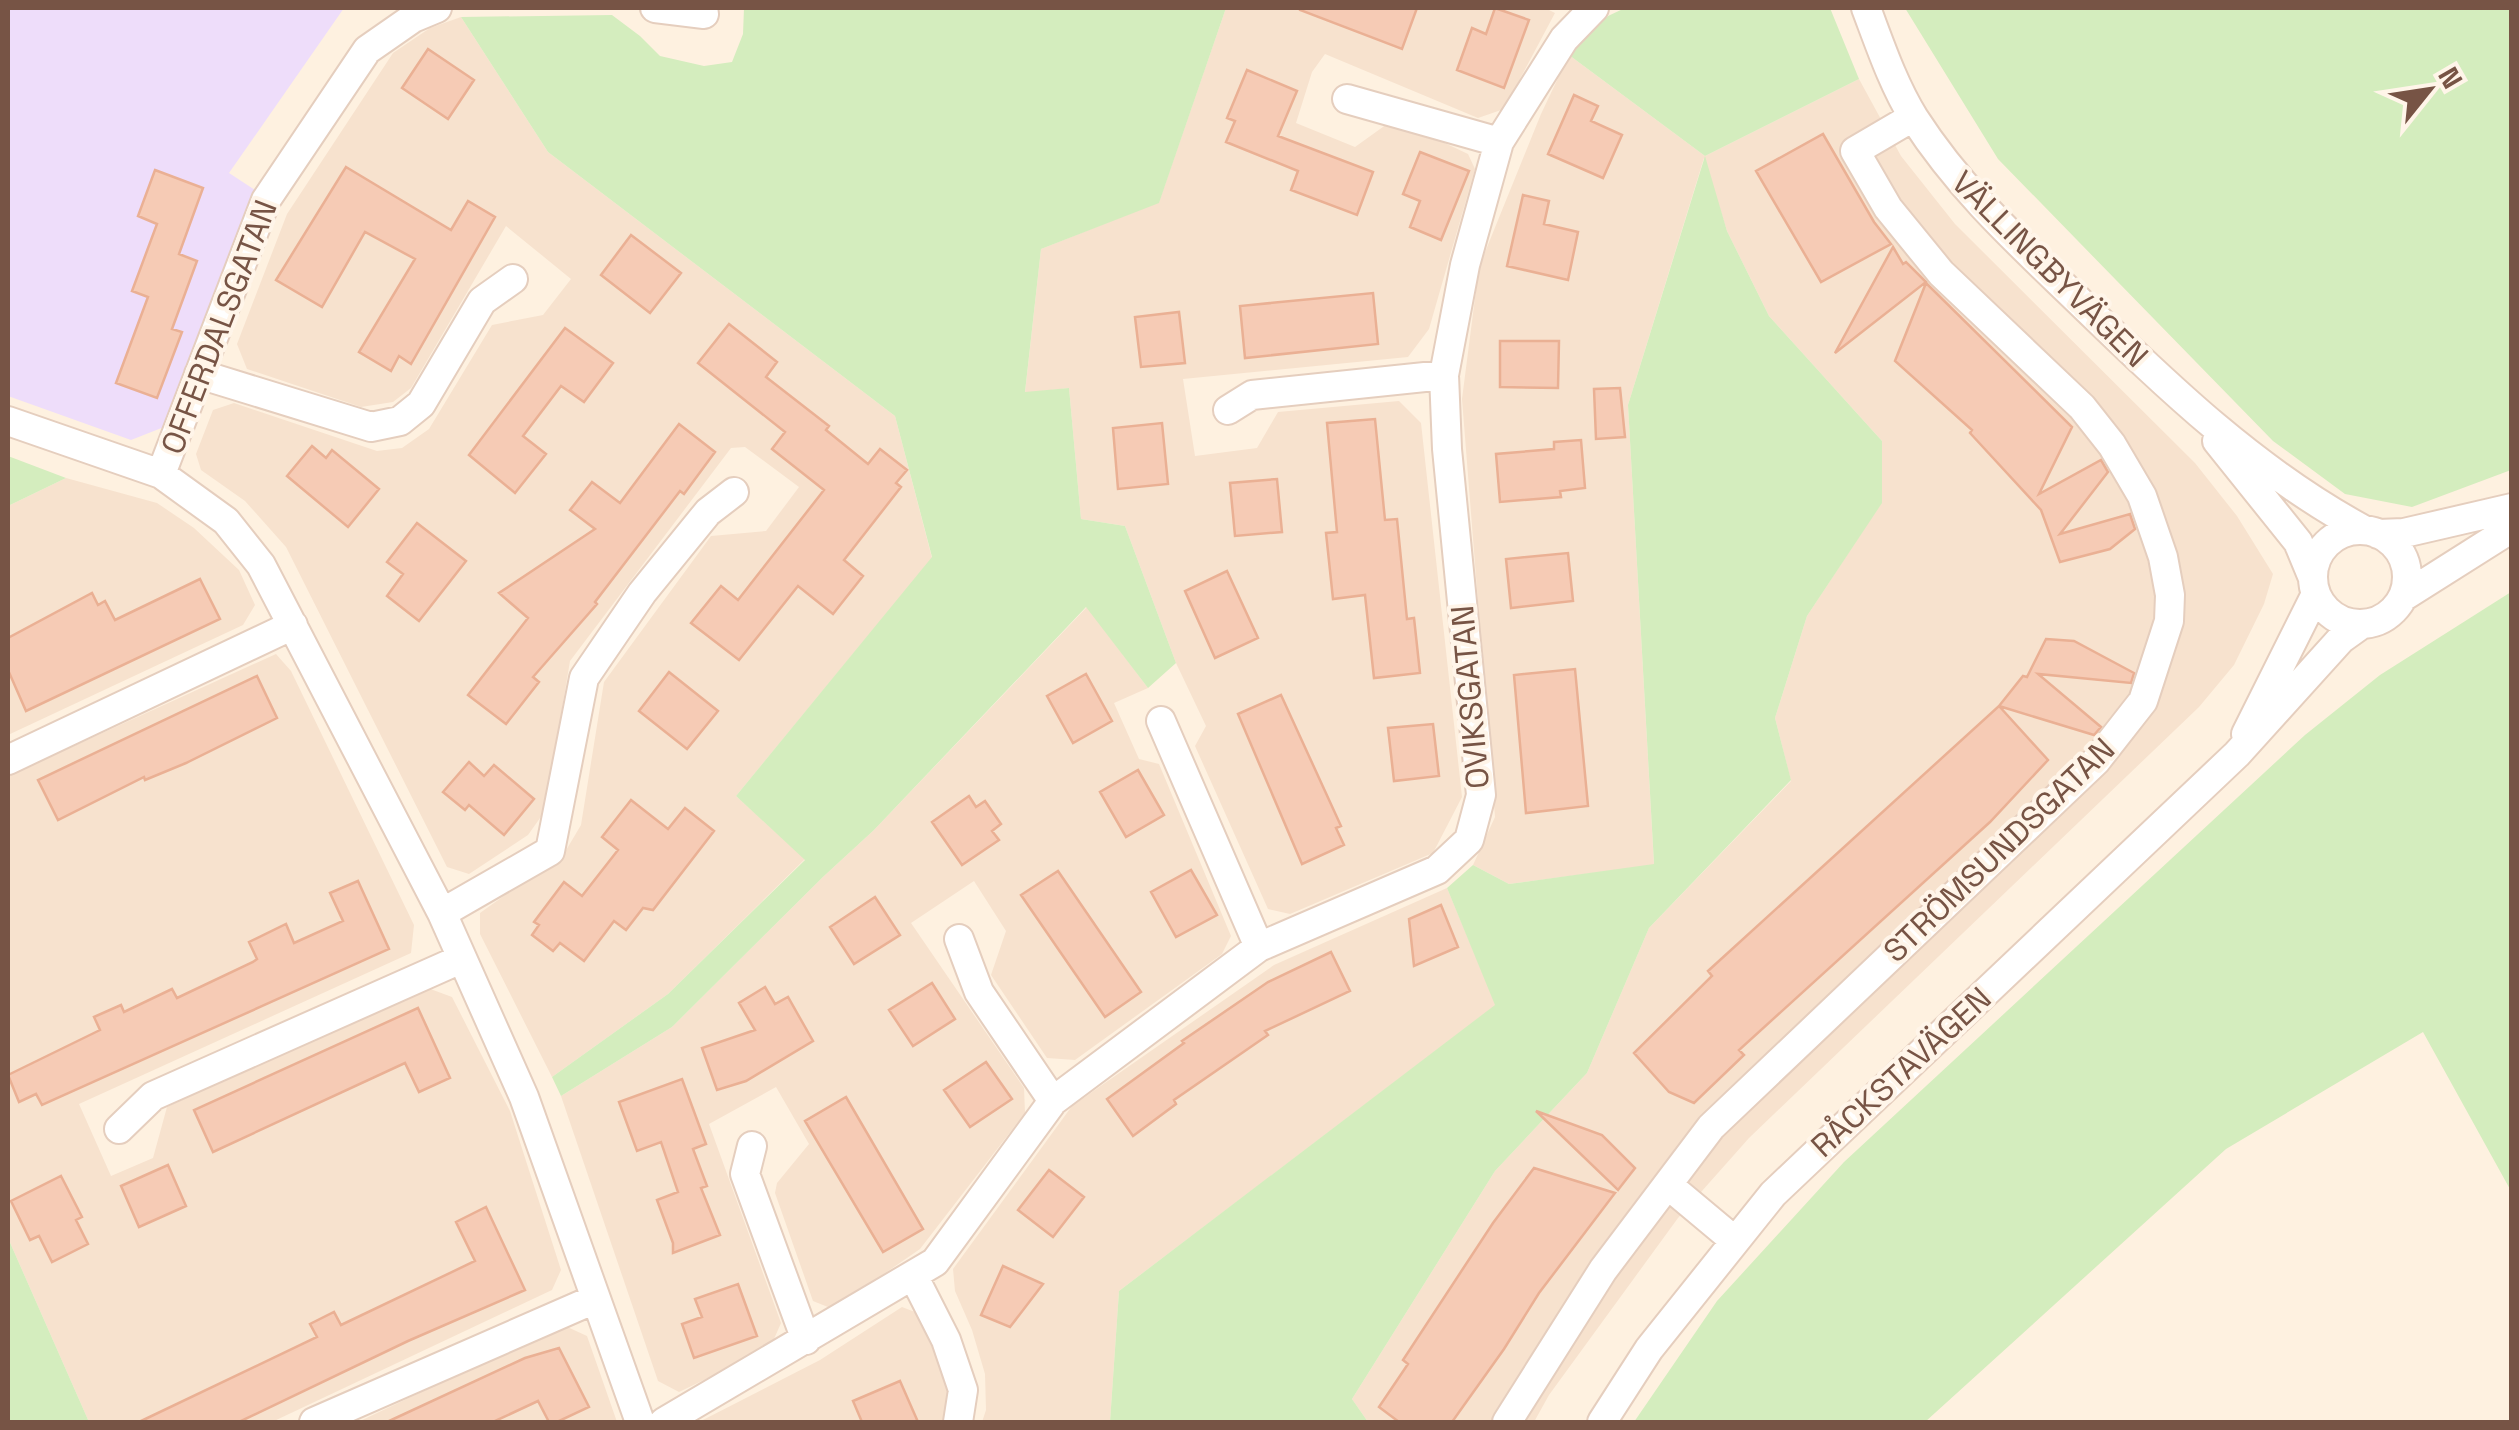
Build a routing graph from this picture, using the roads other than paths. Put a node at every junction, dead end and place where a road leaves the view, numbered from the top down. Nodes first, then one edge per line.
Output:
1 (437, 8) edge
2 (655, 8) edge
3 (1594, 8) edge
4 (1866, 8) edge
5 (704, 14) dead end
6 (1347, 99) dead end
7 (1913, 117) junction
8 (1499, 142) junction
9 (512, 279) dead end
10 (199, 374) junction
11 (1444, 375) junction
12 (1228, 410) dead end
13 (2195, 413) junction
14 (8, 421) edge
15 (162, 474) junction
16 (734, 492) dead end
17 (2512, 508) edge
18 (2512, 528) edge
19 (2371, 532) junction
20 (2315, 586) junction
21 (2403, 597) junction
22 (293, 624) junction
23 (2362, 624) junction
24 (1161, 721) dead end
25 (2237, 754) junction
26 (8, 760) edge
27 (442, 913) junction
28 (960, 939) dead end
29 (1258, 947) junction
30 (461, 958) junction
31 (1053, 1101) junction
32 (119, 1129) dead end
33 (752, 1146) dead end
34 (1668, 1185) junction
35 (1735, 1241) junction
36 (914, 1276) junction
37 (595, 1299) junction
38 (806, 1340) junction
39 (314, 1422) edge
40 (640, 1422) edge
41 (664, 1422) edge
42 (958, 1422) edge
43 (1507, 1422) edge
44 (1602, 1422) edge

1 - 10 street, OFFERDALSGATAN
2 - 5 street
3 - 8 street, OVIKSGATAN
4 - 7 street, VÄLLINGBYVÄGEN
6 - 8 street
7 - 13 street, VÄLLINGBYVÄGEN
7 - 34 street, STRÖMSUNDSGATAN
8 - 11 street, OVIKSGATAN
9 - 10 street
10 - 15 street, OFFERDALSGATAN
11 - 12 street
11 - 29 street, OVIKSGATAN
13 - 19 street, VÄLLINGBYVÄGEN
13 - 20 street, VÄLLINGBYVÄGEN
14 - 15 street
15 - 22 street
16 - 27 street
17 - 19 street
18 - 21 street
19 - 20 street
19 - 21 street
20 - 23 street
20 - 25 street, RÅCKSTAVÄGEN
21 - 23 street
22 - 26 street
22 - 27 street
23 - 25 street, RÅCKSTAVÄGEN
24 - 29 street
25 - 35 street, RÅCKSTAVÄGEN
27 - 30 street
28 - 31 street
29 - 31 street, OVIKSGATAN
30 - 32 street
30 - 37 street
31 - 36 street, OVIKSGATAN
33 - 38 street
34 - 35 street
34 - 43 street, STRÖMSUNDSGATAN
35 - 44 street, RÅCKSTAVÄGEN
36 - 38 street, OVIKSGATAN
36 - 42 street
37 - 39 street
37 - 40 street
38 - 41 street, OVIKSGATAN

